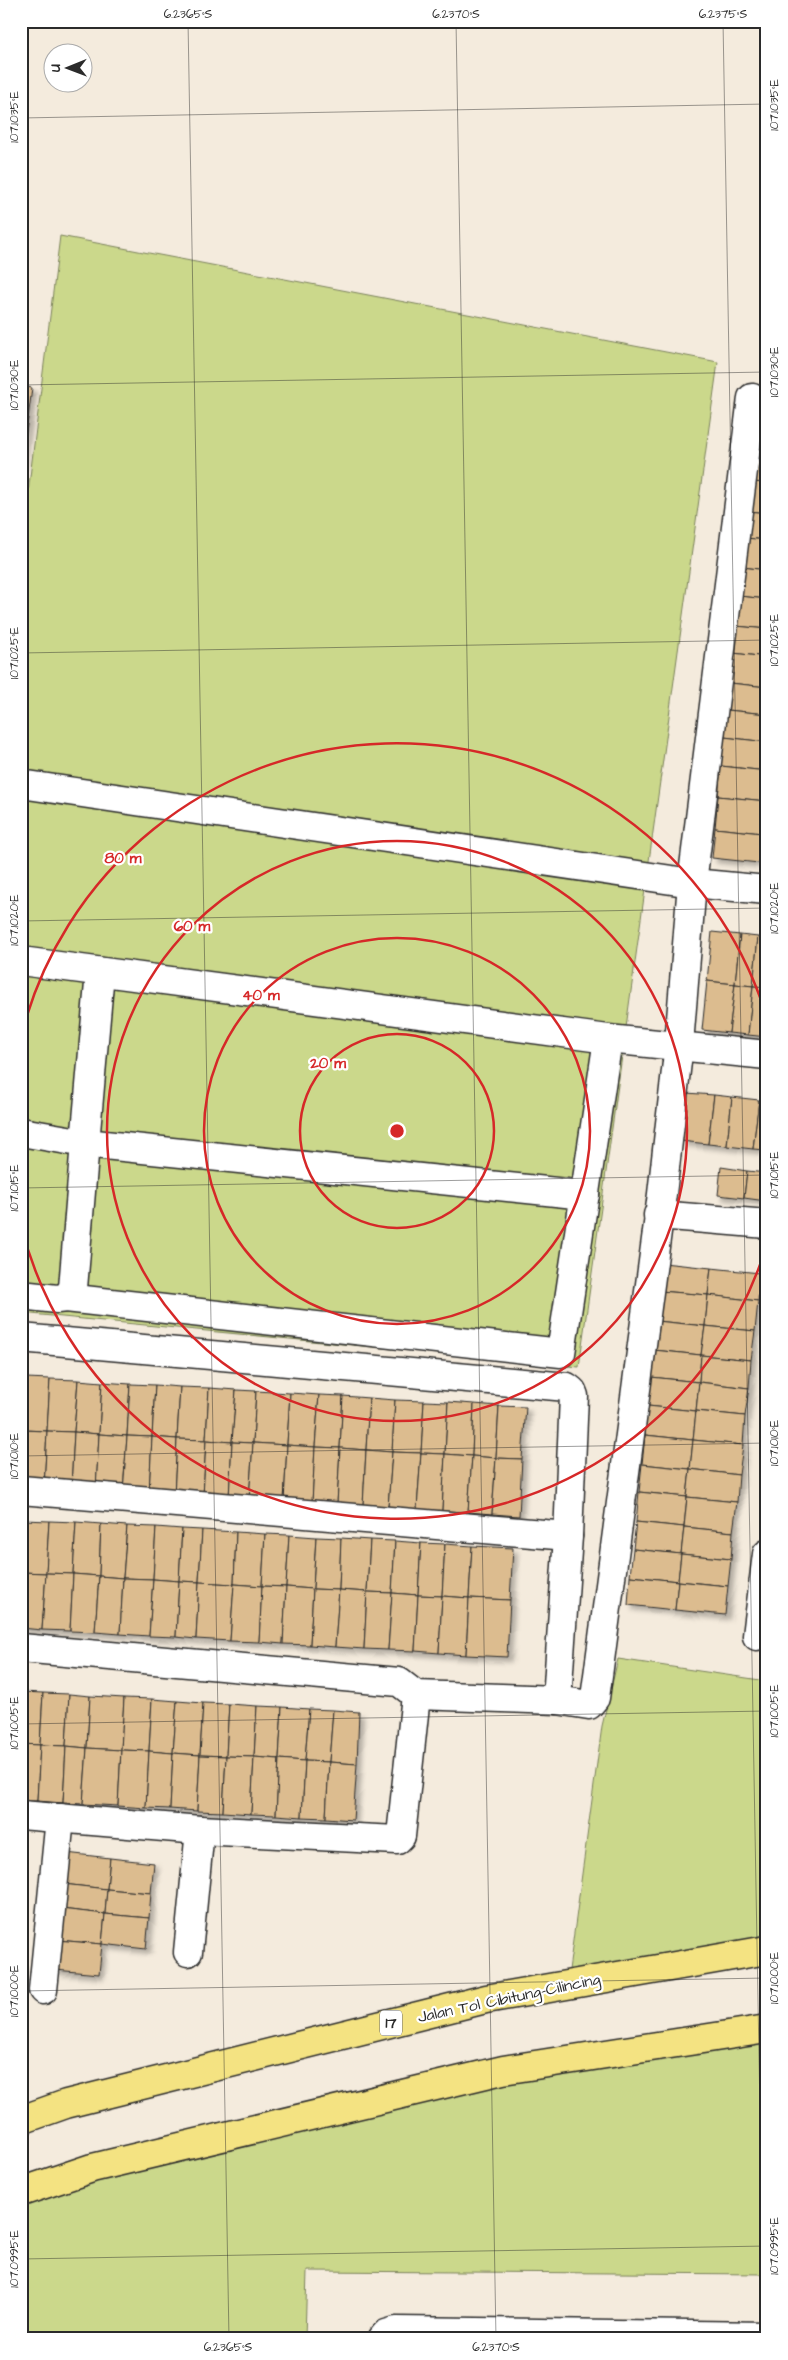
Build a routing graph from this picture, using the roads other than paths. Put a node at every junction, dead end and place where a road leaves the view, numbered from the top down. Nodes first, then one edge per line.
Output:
1 (752, 398) dead end
2 (21, 784) edge
3 (692, 883) junction
4 (767, 890) edge
5 (21, 960) edge
6 (100, 972) junction
7 (608, 1039) junction
8 (679, 1044) junction
9 (767, 1055) edge
10 (21, 1132) edge
11 (85, 1143) junction
12 (585, 1195) junction
13 (658, 1215) junction
14 (767, 1224) edge
15 (21, 1295) edge
16 (66, 1298) junction
17 (21, 1338) edge
18 (21, 1490) edge
19 (568, 1536) junction
20 (767, 1554) edge
21 (757, 1636) dead end
22 (21, 1648) edge
23 (416, 1695) junction
24 (557, 1700) junction
25 (21, 1815) edge
26 (60, 1818) junction
27 (200, 1830) junction
28 (767, 1950) edge
29 (188, 1952) dead end
30 (43, 1990) dead end
31 (767, 2030) edge
32 (21, 2120) edge
33 (21, 2192) edge
34 (767, 2336) edge
35 (382, 2339) edge

1 - 3 street
2 - 3 street
3 - 4 street
3 - 8 street
5 - 6 street
6 - 7 street
6 - 11 street
7 - 8 street
7 - 12 street
8 - 9 street
8 - 13 street
10 - 11 street
11 - 12 street
11 - 16 street
12 - 16 street
13 - 14 street
13 - 24 street
15 - 16 street
17 - 19 street
18 - 19 street
19 - 24 street
20 - 21 street
22 - 23 street
23 - 24 street
23 - 27 street
25 - 26 street
26 - 27 street
26 - 30 street
27 - 29 street
28 - 32 highway, Jalan Tol Cibitung–Cilincing / 17
31 - 33 highway
34 - 35 street

